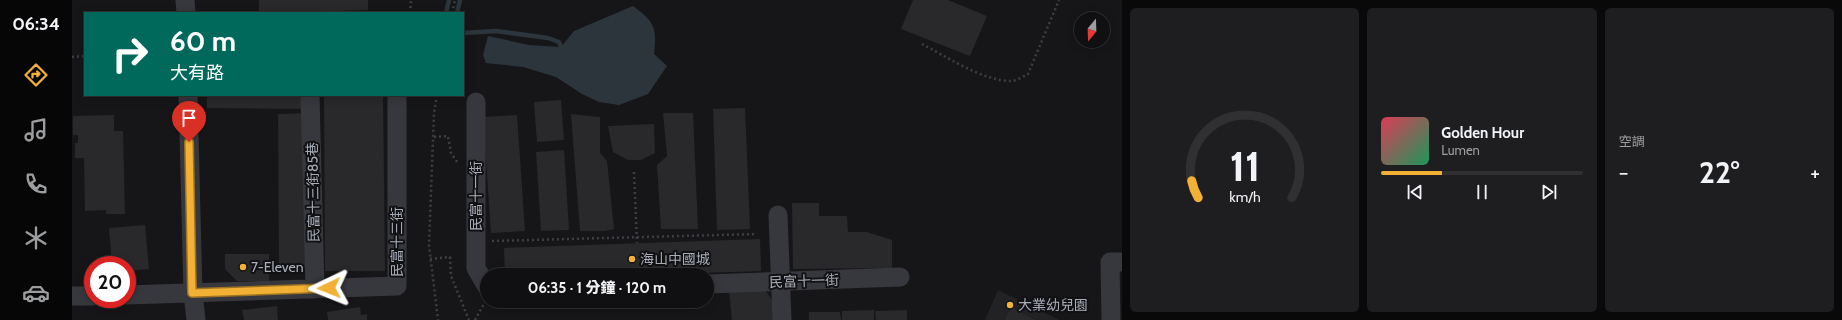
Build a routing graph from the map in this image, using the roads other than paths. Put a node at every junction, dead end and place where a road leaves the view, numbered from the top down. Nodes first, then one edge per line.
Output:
1 (185, 0) edge
2 (186, 12) edge
3 (188, 96) edge
4 (310, 96) edge
5 (397, 96) edge
6 (476, 102) dead end
7 (778, 215) dead end
8 (1116, 262) edge
9 (480, 275) edge
10 (900, 277) dead end
11 (780, 282) junction
12 (714, 284) edge
13 (315, 289) junction
14 (192, 293) junction
15 (136, 295) edge
16 (72, 296) edge
17 (84, 296) edge
18 (196, 320) edge
19 (782, 320) edge
20 (1111, 320) edge

1 - 2 street
3 - 14 street
4 - 13 street, 民富十三街85巷
5 - 13 street, 民富十三街
6 - 9 street, 民富十一街
7 - 11 street
8 - 20 street
10 - 11 street, 民富十一街
11 - 12 street, 民富十一街
11 - 19 street
13 - 14 street, 民富十三街
14 - 15 street, 民富十三街
14 - 18 street
16 - 17 street

